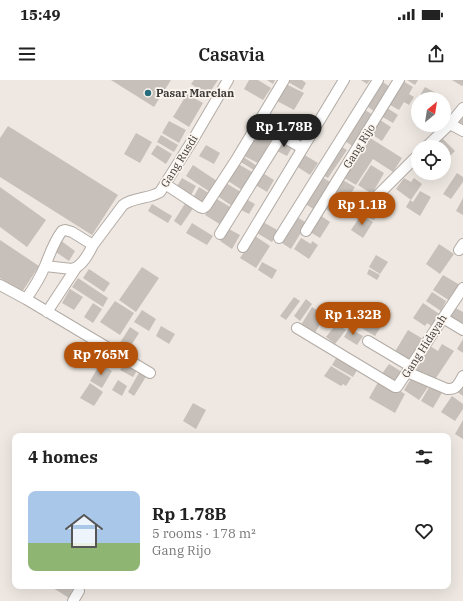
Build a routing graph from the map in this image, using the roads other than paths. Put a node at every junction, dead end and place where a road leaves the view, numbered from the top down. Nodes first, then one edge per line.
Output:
1 (228, 80) edge
2 (284, 80) edge
3 (344, 80) edge
4 (378, 80) edge
5 (399, 80) edge
6 (463, 108) edge
7 (259, 123) junction
8 (451, 123) edge
9 (451, 125) edge
10 (463, 131) edge
11 (442, 132) edge
12 (281, 136) junction
13 (433, 140) edge
14 (302, 148) junction
15 (411, 162) edge
16 (165, 184) junction
17 (372, 201) dead end
18 (306, 232) dead end
19 (220, 234) dead end
20 (279, 238) dead end
21 (93, 245) junction
22 (243, 247) dead end
23 (45, 266) junction
24 (76, 268) junction
25 (0, 285) edge
26 (463, 288) edge
27 (26, 299) junction
28 (47, 312) junction
29 (442, 318) junction
30 (297, 328) dead end
31 (463, 330) edge
32 (368, 341) dead end
33 (409, 369) junction
34 (150, 373) dead end
35 (463, 376) edge
36 (79, 591) dead end
37 (73, 601) edge

1 - 16 street, Gang Rusdi
2 - 7 street
3 - 14 street
4 - 20 street
5 - 18 street, Gang Rijo
6 - 8 street
7 - 12 street
7 - 16 street
9 - 10 street
11 - 13 street
12 - 14 street
12 - 19 street
14 - 22 street
15 - 17 street
16 - 21 street, Gang Rusdi
21 - 23 street
21 - 24 street, Gang Rusdi
23 - 24 street
23 - 27 street
24 - 28 street, Gang Rusdi
25 - 27 street
26 - 29 street, Gang Hidayah
27 - 28 street
28 - 34 street
29 - 31 street
29 - 33 street, Gang Hidayah
30 - 33 street, Gang Hidayah
32 - 33 street
33 - 35 street
36 - 37 street

